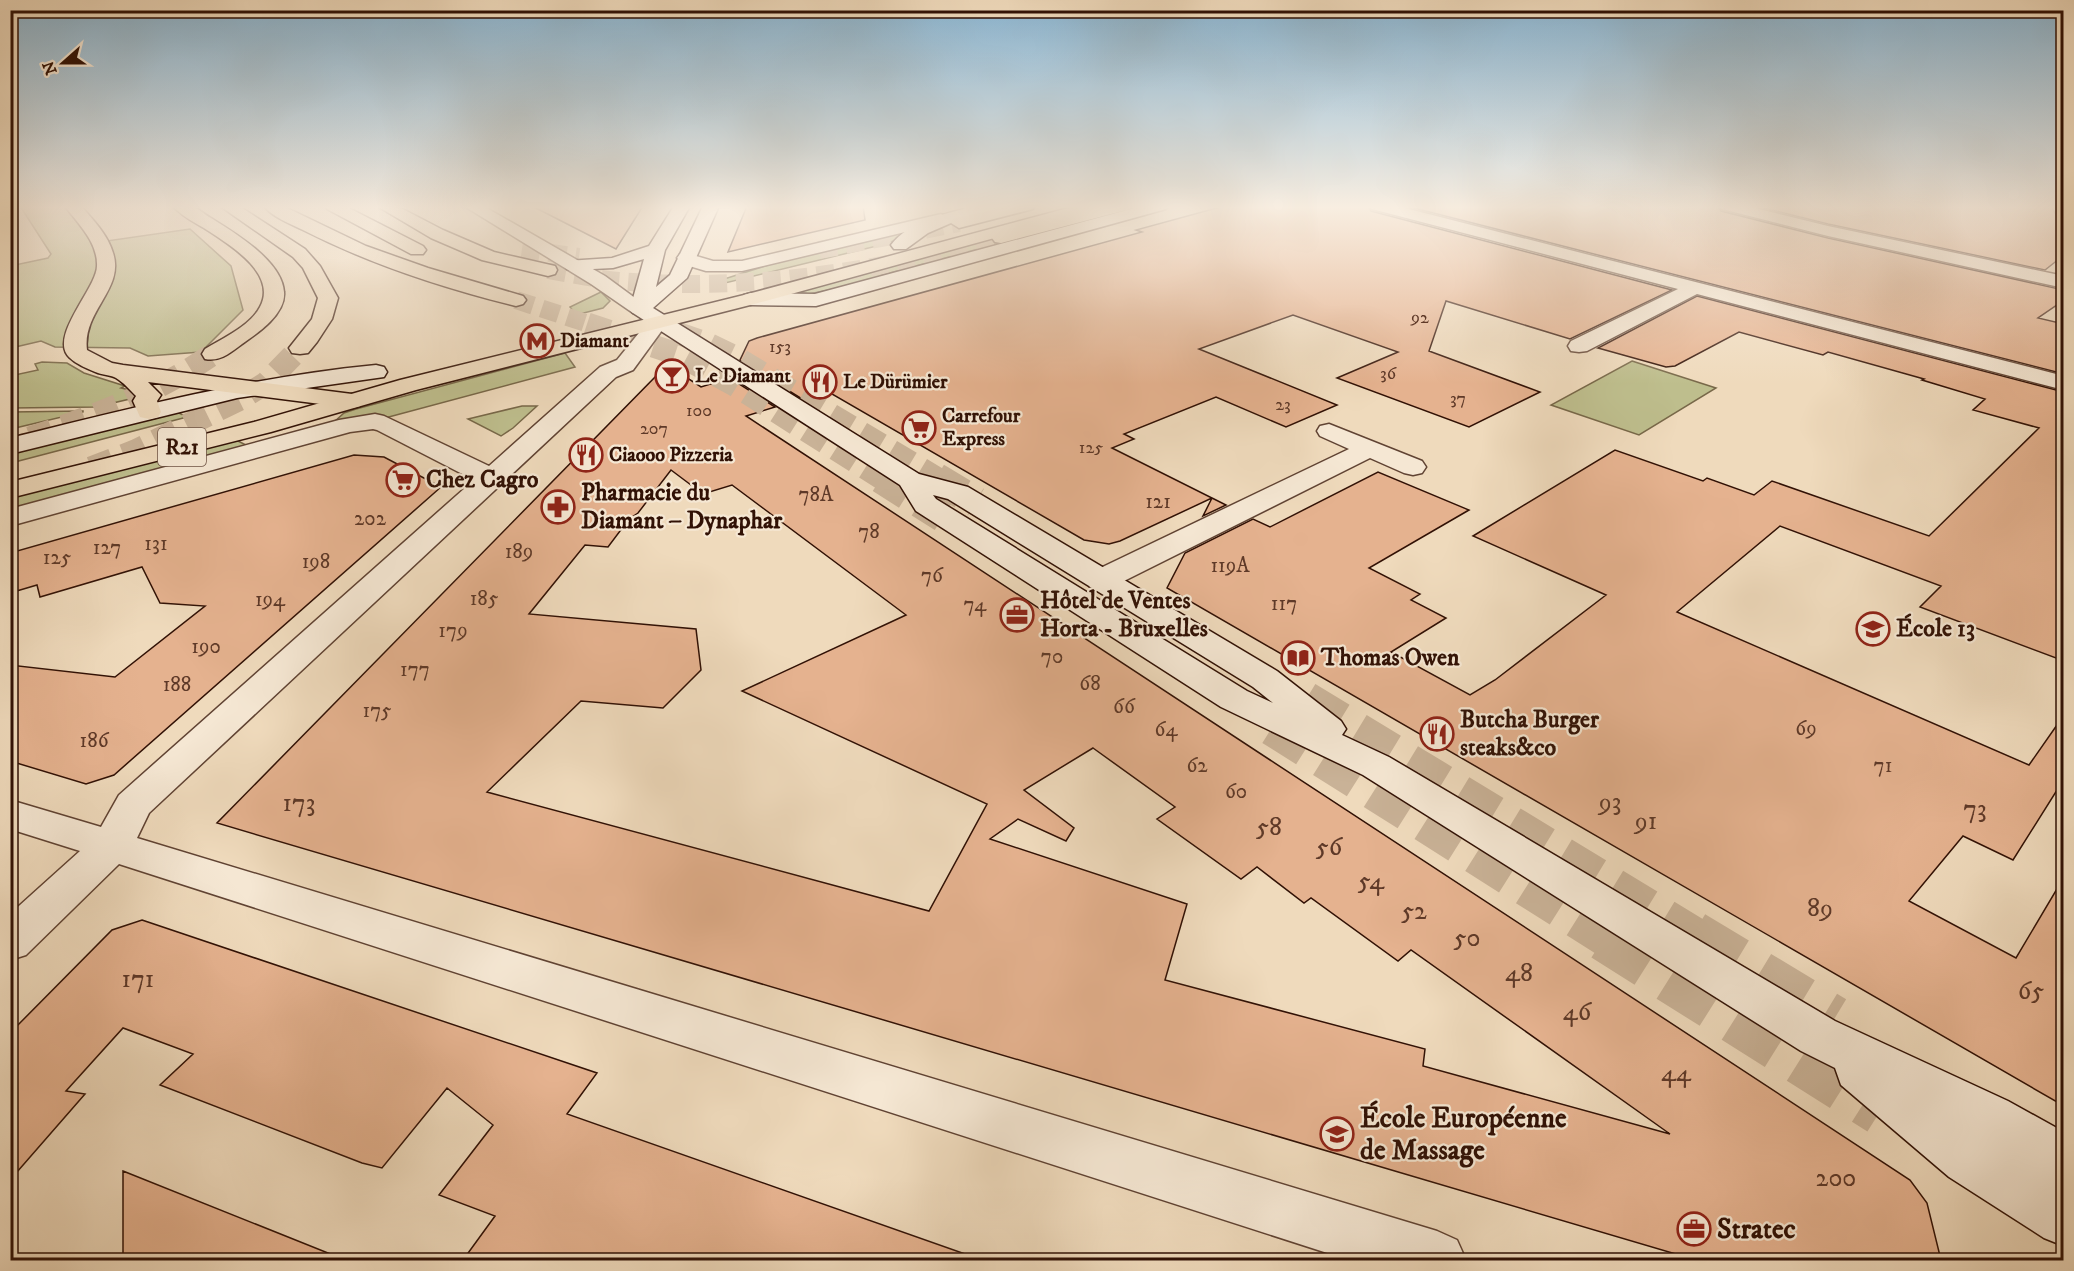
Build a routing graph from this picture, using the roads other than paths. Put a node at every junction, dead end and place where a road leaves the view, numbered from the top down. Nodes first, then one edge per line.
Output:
1 (107, 265) edge
2 (263, 265) edge
3 (310, 265) edge
4 (406, 265) edge
5 (456, 265) edge
6 (528, 265) edge
7 (573, 265) tunnel mouth
8 (654, 265) edge
9 (683, 265) edge
10 (707, 265) edge
11 (745, 265) edge
12 (827, 265) tunnel mouth
13 (875, 265) edge
14 (943, 265) edge
15 (1607, 265) edge
16 (1987, 265) edge
17 (548, 270) tunnel mouth
18 (2064, 282) edge
19 (1695, 288) junction
20 (535, 292) tunnel mouth
21 (751, 299) junction
22 (516, 300) tunnel mouth
23 (649, 315) junction
24 (1579, 346) dead end
25 (300, 348) tunnel mouth
26 (213, 354) tunnel mouth
27 (123, 372) junction
28 (376, 372) junction
29 (2064, 383) edge
30 (244, 388) junction
31 (301, 395) junction
32 (352, 401) junction
33 (149, 412) junction
34 (1329, 430) dead end
35 (10, 446) edge
36 (1370, 448) junction
37 (1413, 467) dead end
38 (10, 470) edge
39 (491, 478) junction
40 (910, 480) junction
41 (10, 490) edge
42 (10, 518) edge
43 (1021, 564) junction
44 (1101, 580) junction
45 (1376, 766) junction
46 (10, 814) edge
47 (112, 846) junction
48 (10, 942) edge
49 (1818, 1036) junction
50 (2064, 1162) edge
51 (2064, 1218) edge
52 (1437, 1260) edge

1 - 27 main road
2 - 26 main road
3 - 25 main road
4 - 22 main road
5 - 20 main road
6 - 17 main road
7 - 23 street
8 - 23 street
9 - 23 street
10 - 11 street
12 - 23 main road, R21
13 - 21 main road, R21
14 - 21 street
15 - 19 street
16 - 18 street
19 - 24 street
19 - 29 street
21 - 23 main road, R21
23 - 28 main road, R21
23 - 32 main road, R21
23 - 39 street
23 - 40 street
27 - 30 main road
27 - 33 main road
28 - 30 street
28 - 31 main road, R21
30 - 31 main road
30 - 33 street
31 - 32 main road
31 - 38 main road, R21
32 - 41 main road, R21
33 - 35 street
34 - 36 street
36 - 37 street
36 - 44 street
39 - 42 street
39 - 47 street
40 - 43 street
40 - 44 street
43 - 44 street
43 - 45 street
44 - 45 street
45 - 49 street
46 - 47 street
47 - 48 street
47 - 52 street
49 - 50 street
49 - 51 street

